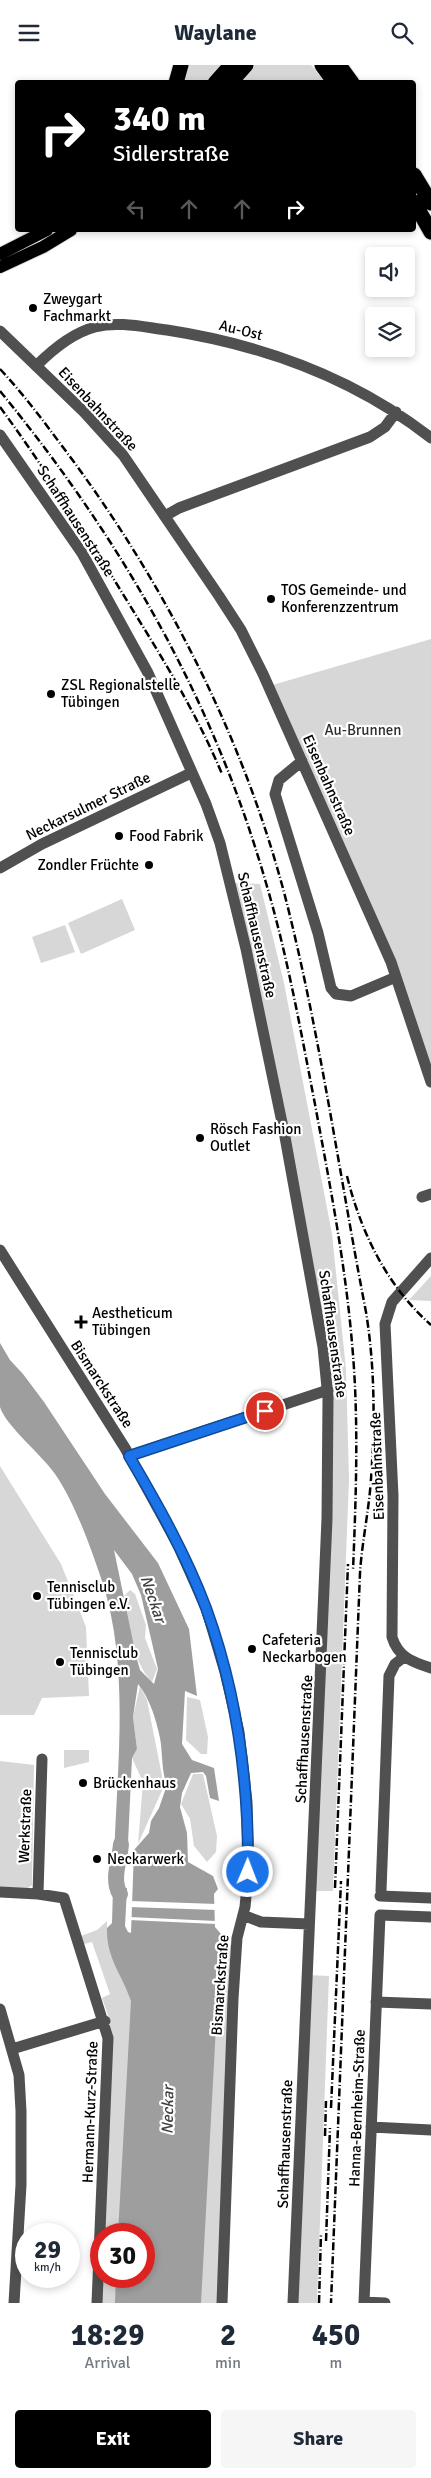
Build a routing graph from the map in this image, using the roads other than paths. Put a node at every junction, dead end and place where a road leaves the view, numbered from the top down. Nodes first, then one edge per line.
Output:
1 (181, 65) edge
2 (231, 65) edge
3 (246, 65) edge
4 (322, 65) edge
5 (340, 65) edge
6 (177, 80) edge
7 (218, 80) edge
8 (233, 80) edge
9 (333, 80) edge
10 (350, 80) edge
11 (422, 185) edge
12 (431, 203) edge
13 (416, 206) edge
14 (416, 219) edge
15 (430, 230) edge
16 (43, 232) edge
17 (68, 232) edge
18 (0, 254) edge
19 (0, 267) edge
20 (0, 331) edge
21 (36, 367) junction
22 (396, 412) junction
23 (0, 435) edge
24 (431, 438) edge
25 (166, 516) junction
26 (302, 761) junction
27 (191, 773) junction
28 (0, 868) edge
29 (396, 977) junction
30 (431, 1082) edge
31 (0, 1250) edge
32 (431, 1258) edge
33 (328, 1390) junction
34 (129, 1456) junction
35 (404, 1657) junction
36 (431, 1668) edge
37 (42, 1759) dead end
38 (0, 1892) edge
39 (38, 1894) junction
40 (431, 1898) edge
41 (243, 1915) junction
42 (431, 1917) edge
43 (309, 1924) junction
44 (376, 2001) junction
45 (431, 2004) edge
46 (0, 2009) edge
47 (104, 2021) junction
48 (12, 2049) junction
49 (371, 2127) junction
50 (431, 2130) edge
51 (14, 2303) edge
52 (97, 2303) edge
53 (222, 2303) edge
54 (293, 2303) edge
55 (364, 2303) edge
56 (385, 2303) edge

1 - 6 highway
2 - 7 highway
3 - 8 highway
4 - 9 highway
5 - 10 highway
11 - 12 highway
13 - 15 highway
14 - 15 highway
16 - 18 main road
17 - 19 main road
20 - 21 street, Eisenbahnstraße
21 - 22 street, Au-Ost
21 - 25 street, Eisenbahnstraße
22 - 24 street, Au-Ost
22 - 25 street
23 - 27 street, Schaffhausenstraße
25 - 26 street, Eisenbahnstraße
26 - 29 street, Eisenbahnstraße
26 - 29 street
27 - 28 street, Neckarsulmer Straße
27 - 33 street, Schaffhausenstraße
29 - 30 street, Eisenbahnstraße
31 - 34 street, Bismarckstraße
32 - 35 street, Eisenbahnstraße
33 - 34 street
33 - 43 street, Schaffhausenstraße
34 - 41 street, Bismarckstraße
35 - 36 street
35 - 40 street
37 - 39 street, Werkstraße
38 - 39 street
39 - 47 street, Hermann-Kurz-Straße
41 - 43 street
41 - 53 street, Bismarckstraße
42 - 44 street, Hanna-Bernheim-Straße
43 - 54 street, Schaffhausenstraße
44 - 45 street
44 - 49 street, Hanna-Bernheim-Straße
46 - 48 street
47 - 48 street
47 - 52 street, Hermann-Kurz-Straße
48 - 51 street
49 - 50 street
49 - 55 street, Hanna-Bernheim-Straße
55 - 56 street

